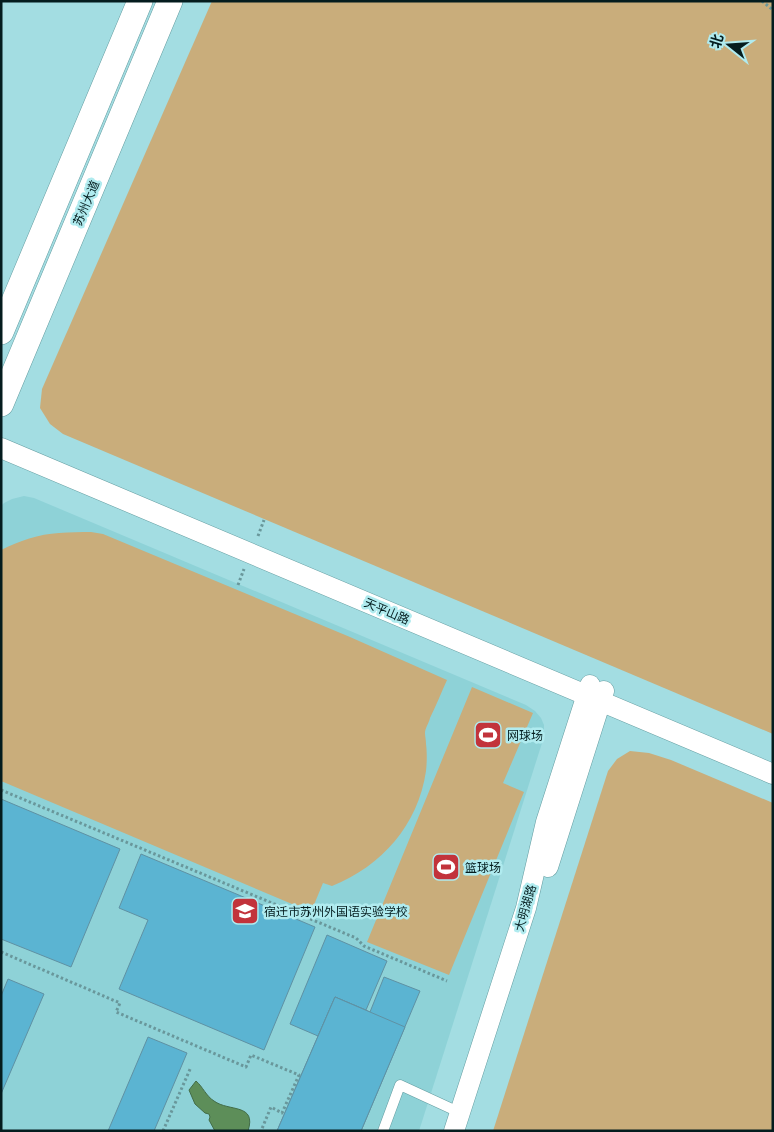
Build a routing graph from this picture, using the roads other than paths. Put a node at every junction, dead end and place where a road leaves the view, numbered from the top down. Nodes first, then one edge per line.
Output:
1 (140, 1) edge
2 (170, 1) edge
3 (1, 332) edge
4 (1, 404) edge
5 (1, 436) edge
6 (1, 448) edge
7 (595, 693) junction
8 (773, 762) edge
9 (773, 774) edge
10 (462, 1123) edge
11 (383, 1131) edge

1 - 3 street
2 - 4 street, 苏州大道
5 - 7 street, 天平山路
6 - 7 street, 天平山路
7 - 8 street, 天平山路
7 - 9 street, 天平山路
7 - 10 street, 大明湖路
10 - 11 lane

